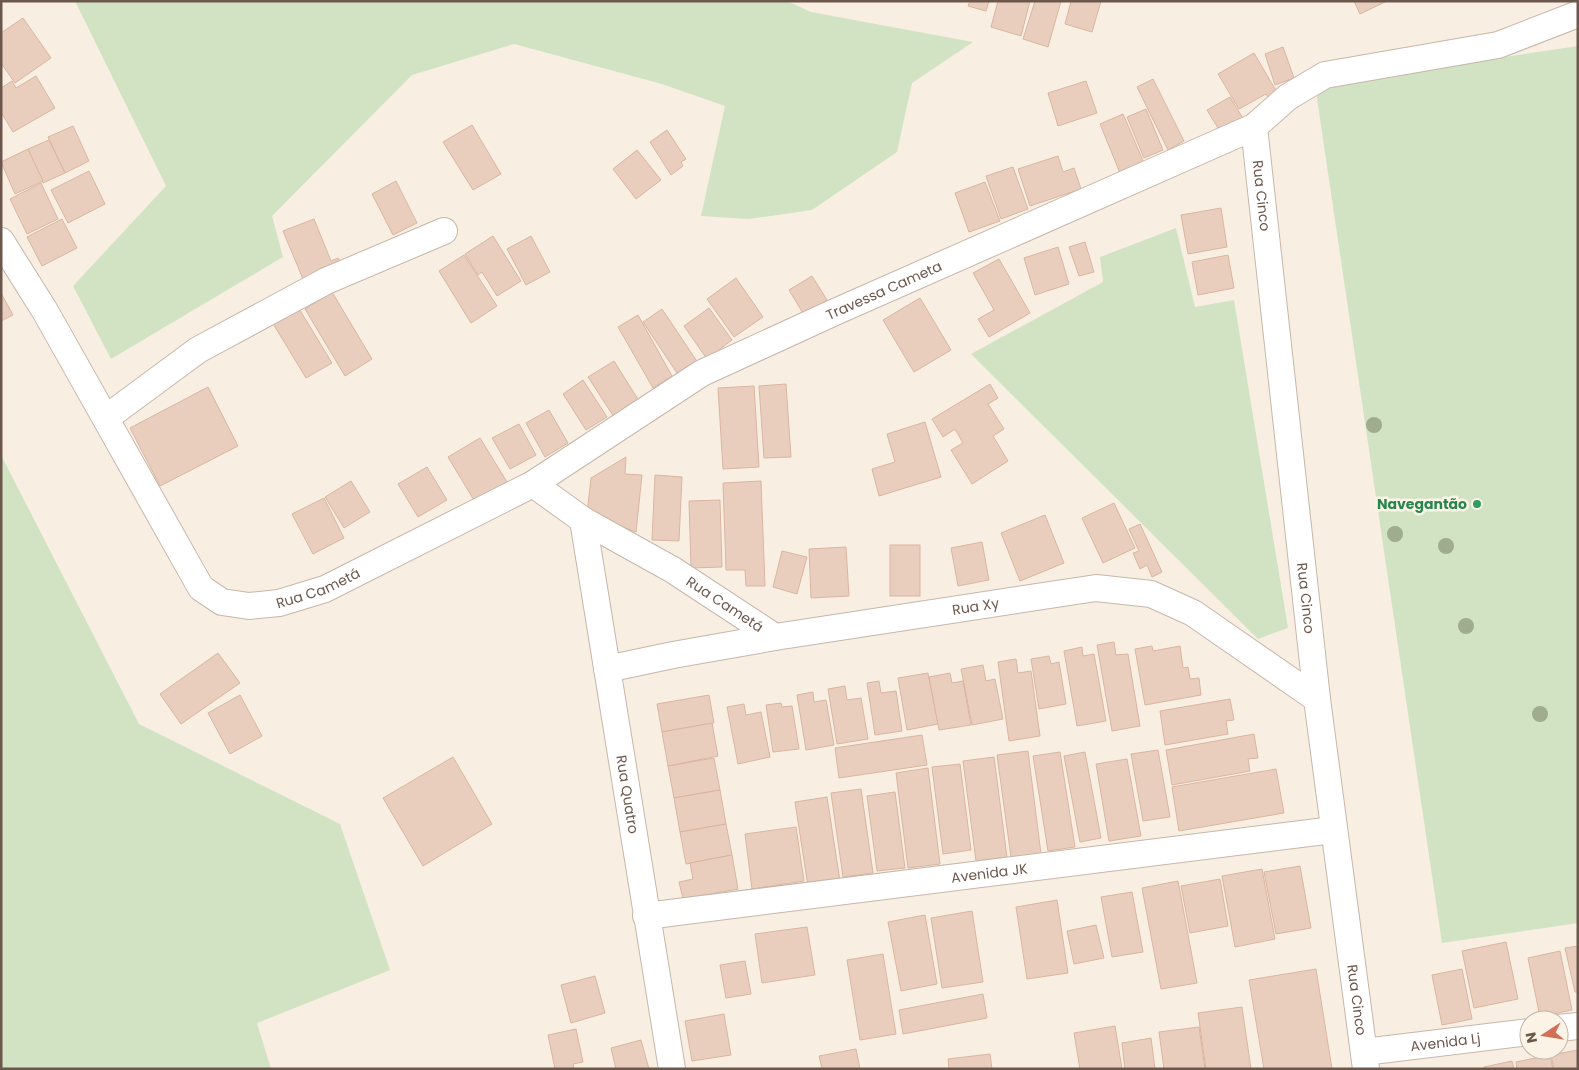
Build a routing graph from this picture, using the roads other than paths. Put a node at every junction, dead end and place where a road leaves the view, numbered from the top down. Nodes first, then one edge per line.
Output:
1 (1578, 14) edge
2 (1254, 127) junction
3 (444, 231) dead end
4 (1, 241) edge
5 (106, 418) junction
6 (533, 484) junction
7 (583, 520) junction
8 (775, 637) junction
9 (607, 669) junction
10 (1317, 700) junction
11 (1333, 830) junction
12 (646, 916) junction
13 (1519, 1034) edge
14 (1365, 1060) edge
15 (672, 1069) edge

1 - 2 street, Travessa Cameta
2 - 6 street, Travessa Cameta
2 - 10 street, Rua Cinco
3 - 5 street
4 - 5 street, Rua Cametá
5 - 6 street, Rua Cametá
6 - 7 street, Rua Cametá
7 - 8 street, Rua Cametá
7 - 9 street, Rua Quatro
8 - 9 street, Rua Xy
8 - 10 street, Rua Xy
9 - 12 street, Rua Quatro
10 - 11 street, Rua Cinco
11 - 12 street, Avenida JK
11 - 14 street, Rua Cinco
12 - 15 street, Rua Quatro
13 - 14 street, Avenida Lj

